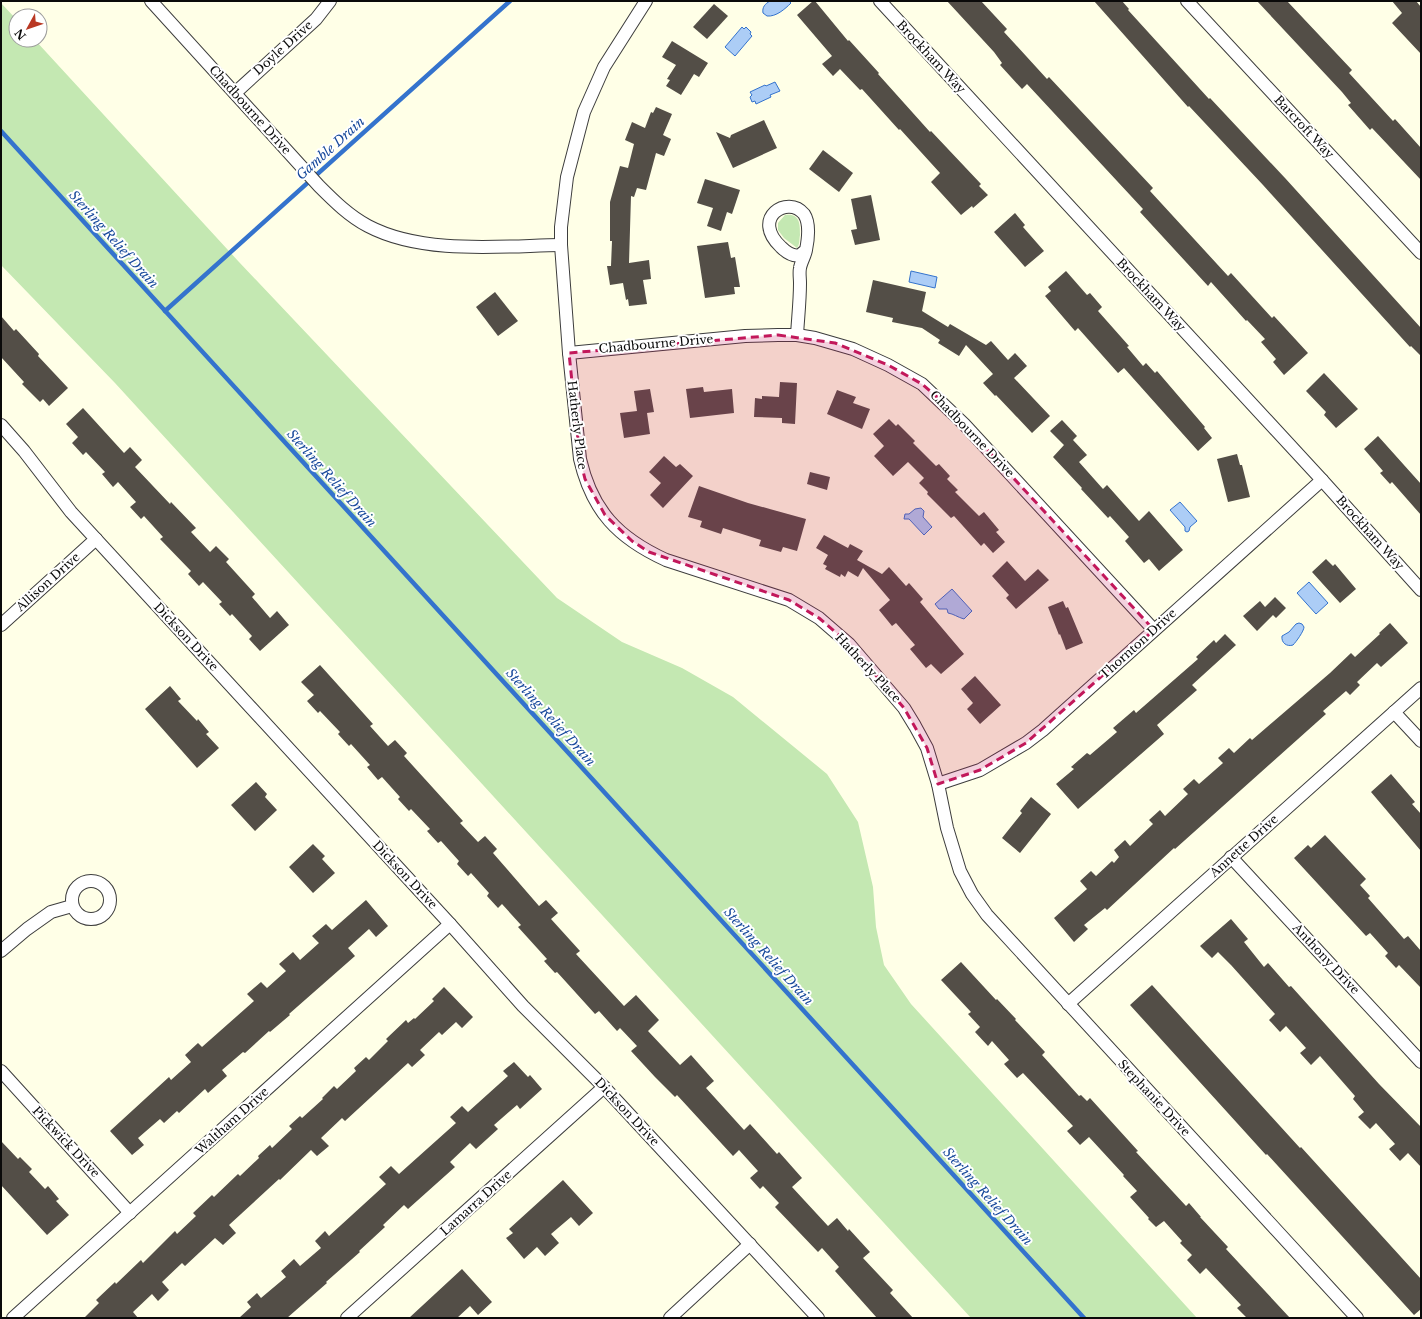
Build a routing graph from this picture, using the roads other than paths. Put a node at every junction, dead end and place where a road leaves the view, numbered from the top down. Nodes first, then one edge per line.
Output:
1 (151, 1) edge
2 (330, 1) edge
3 (646, 1) edge
4 (880, 1) edge
5 (1187, 1) edge
6 (234, 92) junction
7 (561, 245) junction
8 (806, 250) junction
9 (787, 253) junction
10 (1421, 254) edge
11 (800, 268) junction
12 (797, 335) junction
13 (569, 352) junction
14 (1, 425) edge
15 (1322, 480) junction
16 (96, 539) junction
17 (1421, 590) edge
18 (1, 625) edge
19 (1154, 630) junction
20 (1421, 688) edge
21 (1394, 712) junction
22 (1421, 741) edge
23 (938, 784) junction
24 (1231, 857) junction
25 (960, 871) joint
26 (72, 906) dead end
27 (450, 924) junction
28 (1, 951) edge
29 (1068, 1004) junction
30 (1421, 1062) edge
31 (1, 1072) edge
32 (604, 1087) junction
33 (130, 1213) junction
34 (750, 1244) junction
35 (13, 1318) edge
36 (347, 1318) edge
37 (670, 1318) edge
38 (818, 1318) edge
39 (1357, 1318) edge

1 - 6 street, Chadbourne Drive
2 - 6 street, Doyle Drive
3 - 7 street, Hatherly Place
4 - 15 street, Brockham Way
5 - 10 street, Barcroft Way
6 - 7 street, Chadbourne Drive
7 - 13 street, Hatherly Place
8 - 9 street
8 - 9 street
8 - 11 street
9 - 11 street
11 - 12 street
12 - 13 street, Chadbourne Drive
12 - 19 street, Chadbourne Drive
13 - 23 street, Hatherly Place
14 - 16 street, Dickson Drive
15 - 17 street, Brockham Way
15 - 19 street, Thornton Drive
16 - 18 street, Allison Drive
16 - 27 street, Dickson Drive
19 - 23 street, Thornton Drive
20 - 21 street, Annette Drive
21 - 22 street
21 - 24 street, Annette Drive
23 - 25 street, Hatherly Place
24 - 29 street, Annette Drive
24 - 30 street, Anthony Drive
25 - 29 street, Stephanie Drive
26 - 28 street
27 - 32 street, Dickson Drive
27 - 33 street, Waltham Drive
29 - 39 street, Stephanie Drive
31 - 33 street, Pickwick Drive
32 - 34 street, Dickson Drive
32 - 36 street, Lamarra Drive
33 - 35 street, Waltham Drive
34 - 37 street
34 - 38 street, Dickson Drive

